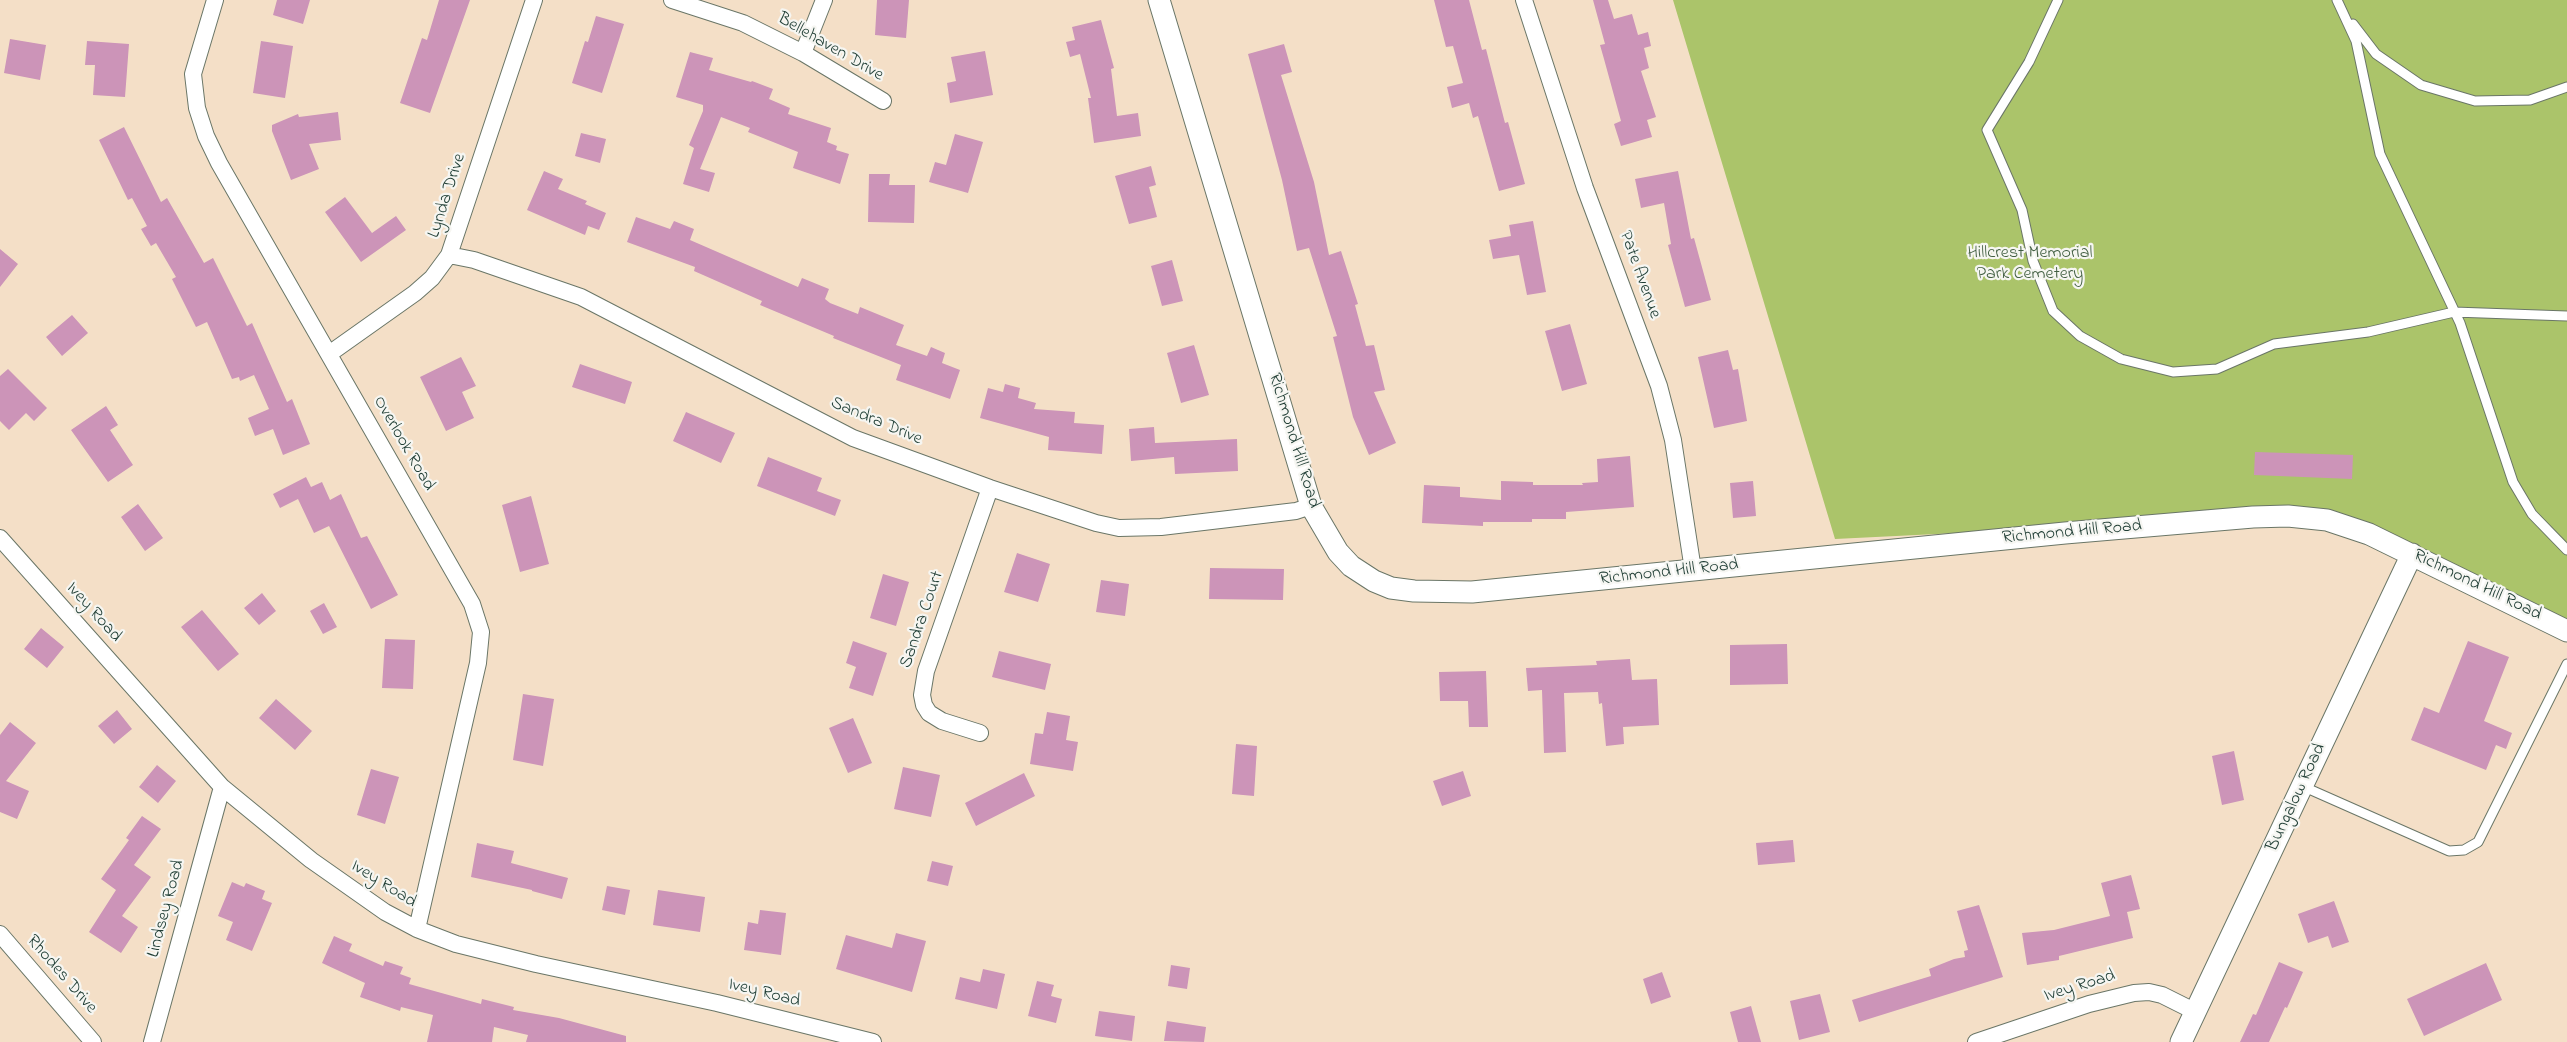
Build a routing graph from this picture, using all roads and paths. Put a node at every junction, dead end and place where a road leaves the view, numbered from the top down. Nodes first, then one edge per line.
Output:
1 (215, 0) edge
2 (534, 0) edge
3 (672, 0) edge
4 (824, 0) edge
5 (1159, 0) edge
6 (1524, 0) edge
7 (2058, 0) edge
8 (2338, 0) edge
9 (2342, 9) junction
10 (803, 53) junction
11 (2567, 87) edge
12 (883, 101) dead end
13 (449, 255) junction
14 (2454, 312) junction
15 (2567, 316) edge
16 (329, 354) junction
17 (990, 488) junction
18 (1311, 506) junction
19 (0, 538) edge
20 (2567, 550) edge
21 (2412, 554) junction
22 (1693, 570) junction
23 (2567, 630) edge
24 (2567, 664) edge
25 (980, 733) dead end
26 (2302, 786) junction
27 (222, 787) junction
28 (417, 929) junction
29 (0, 934) edge
30 (2196, 1012) junction
31 (92, 1042) edge
32 (152, 1042) edge
33 (873, 1042) edge
34 (1976, 1042) edge
35 (2181, 1042) edge

1 - 16 street, Overlook Road
2 - 13 street, Lynda Drive
3 - 10 street, Bellehaven Drive
4 - 10 street
5 - 18 street, Richmond Hill Road
6 - 22 street, Pate Avenue
7 - 14 lane
8 - 9 lane
9 - 11 lane
9 - 14 lane
10 - 12 street, Bellehaven Drive
13 - 16 street, Lynda Drive
13 - 17 street, Sandra Drive
14 - 15 lane
14 - 20 lane
16 - 28 street, Overlook Road
17 - 18 street, Sandra Drive
17 - 25 street, Sandra Court
18 - 22 street, Richmond Hill Road
19 - 27 street, Ivey Road
21 - 22 street, Richmond Hill Road
21 - 23 street, Richmond Hill Road
21 - 26 street, Bungalow Road
24 - 26 lane
26 - 30 street, Bungalow Road
27 - 28 street, Ivey Road
27 - 32 street, Lindsey Road
28 - 33 street, Ivey Road
29 - 31 street, Rhodes Drive
30 - 34 street, Ivey Road
30 - 35 street, Bungalow Road

